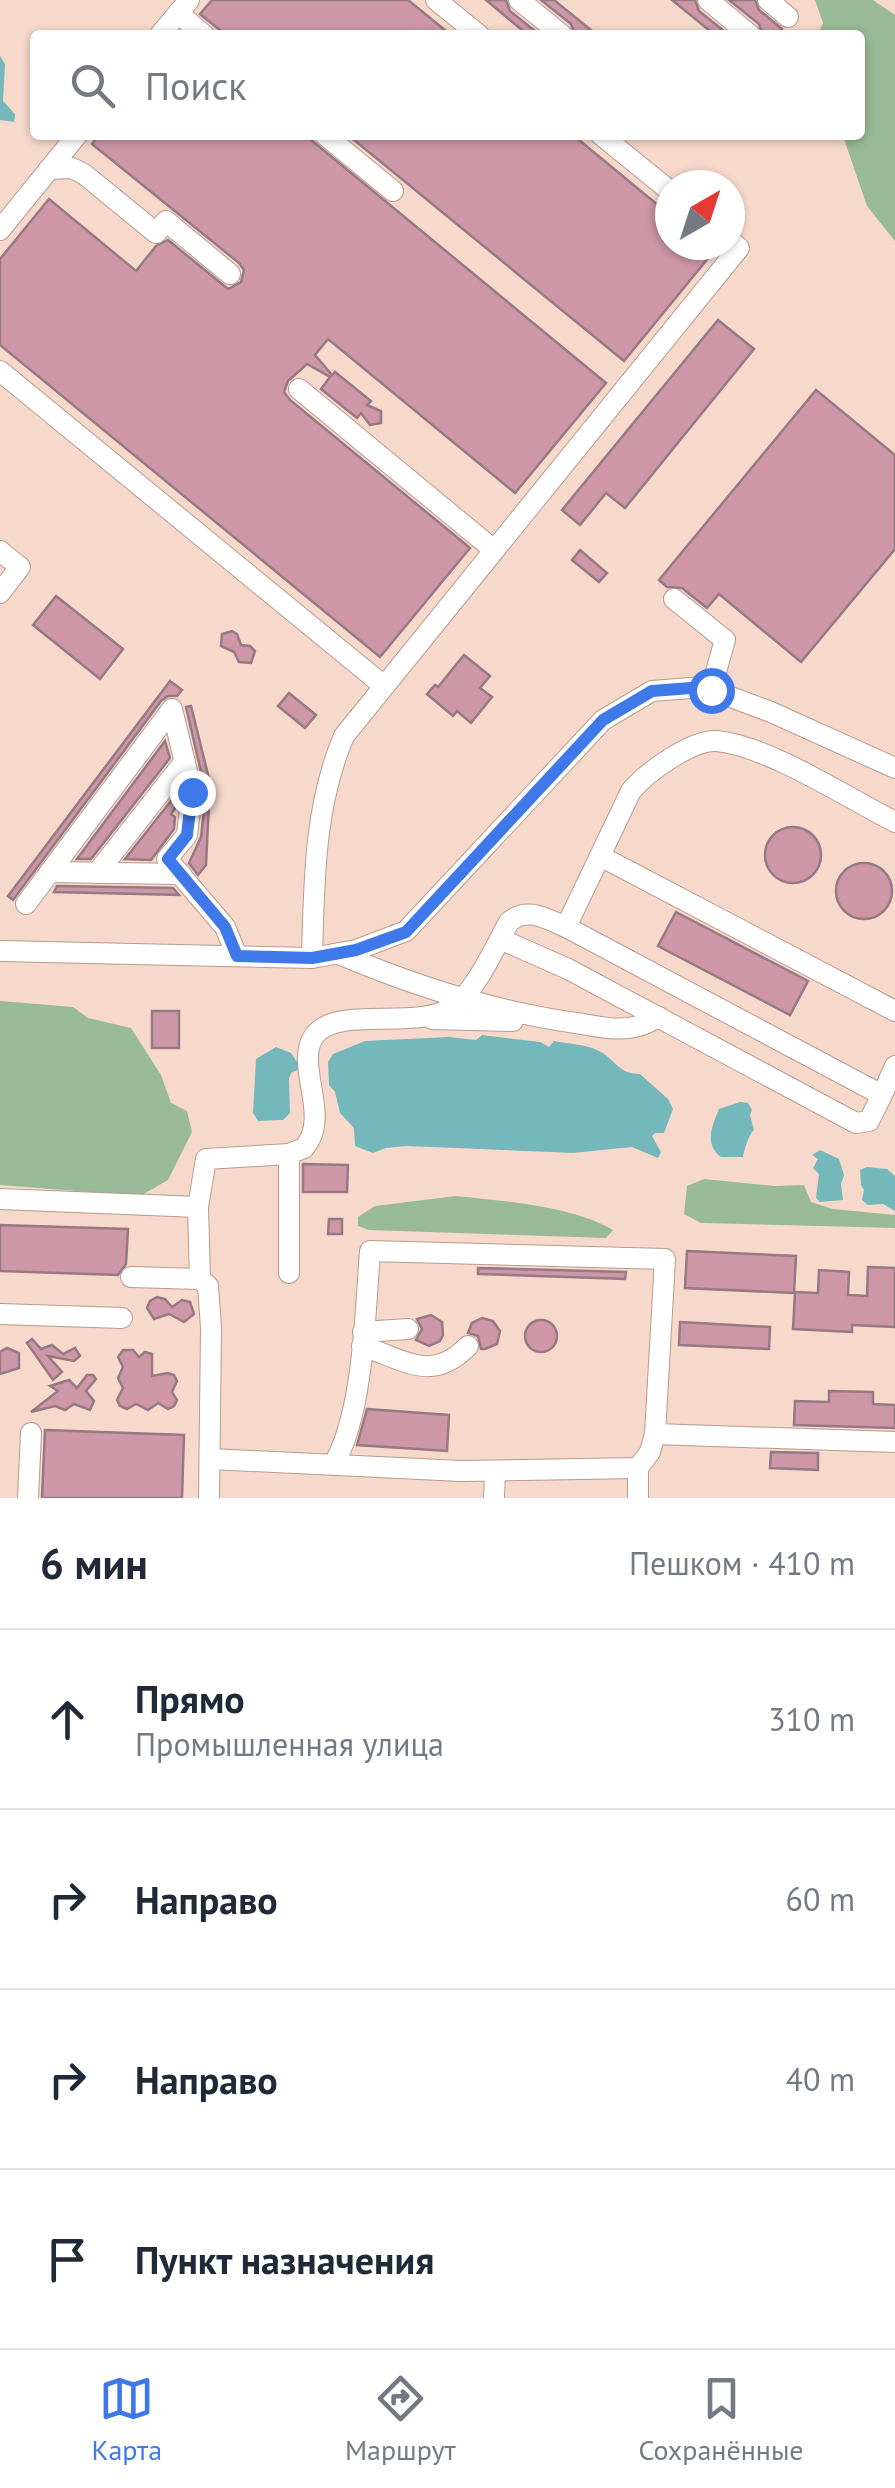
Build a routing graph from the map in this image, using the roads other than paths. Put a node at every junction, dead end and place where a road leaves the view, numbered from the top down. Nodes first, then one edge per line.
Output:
1 (436, 0) edge
2 (519, 0) edge
3 (708, 0) edge
4 (768, 0) edge
5 (183, 7) edge
6 (788, 16) dead end
7 (164, 30) edge
8 (200, 30) edge
9 (473, 30) edge
10 (556, 30) edge
11 (744, 30) edge
12 (74, 140) edge
13 (331, 140) edge
14 (607, 140) edge
15 (49, 169) junction
16 (655, 180) edge
17 (392, 191) dead end
18 (0, 230) edge
19 (729, 260) edge
20 (230, 274) dead end
21 (0, 371) edge
22 (299, 389) dead end
23 (494, 550) junction
24 (0, 551) edge
25 (0, 593) edge
26 (674, 599) dead end
27 (384, 686) junction
28 (711, 690) junction
29 (185, 761) junction
30 (895, 768) edge
31 (895, 822) edge
32 (600, 856) junction
33 (168, 869) junction
34 (50, 872) junction
35 (98, 873) junction
36 (26, 904) dead end
37 (566, 927) junction
38 (500, 939) junction
39 (0, 951) edge
40 (337, 954) junction
41 (237, 956) junction
42 (312, 958) junction
43 (463, 998) junction
44 (895, 1012) edge
45 (659, 1017) junction
46 (425, 1019) junction
47 (563, 1022) junction
48 (895, 1066) edge
49 (882, 1095) junction
50 (288, 1154) junction
51 (0, 1199) edge
52 (198, 1208) junction
53 (289, 1273) dead end
54 (131, 1277) dead end
55 (200, 1279) junction
56 (0, 1314) edge
57 (122, 1318) dead end
58 (408, 1329) dead end
59 (363, 1339) junction
60 (468, 1346) dead end
61 (31, 1433) dead end
62 (655, 1434) junction
63 (895, 1442) edge
64 (210, 1460) junction
65 (334, 1464) junction
66 (638, 1468) junction
67 (494, 1470) junction
68 (28, 1498) edge
69 (210, 1498) edge
70 (494, 1498) edge
71 (638, 1498) edge

1 - 9 street
2 - 10 street
3 - 11 street
4 - 6 street
5 - 7 street
5 - 8 street
12 - 15 street
13 - 17 street
14 - 16 street
15 - 18 street
15 - 20 street
19 - 23 street
21 - 27 street
22 - 23 street
23 - 27 street
24 - 25 street
26 - 28 street
27 - 42 street
28 - 30 street
28 - 40 street
29 - 33 street
29 - 34 street
29 - 35 street
31 - 32 street
32 - 37 street
32 - 44 street
33 - 35 street
33 - 41 street
34 - 35 street
34 - 36 street
37 - 38 street
37 - 49 street
38 - 43 street
38 - 45 street
39 - 41 street
40 - 42 street
40 - 43 street
41 - 42 street
43 - 46 street
43 - 47 street
45 - 47 street
45 - 49 street
46 - 47 street
46 - 50 street
48 - 49 street
50 - 52 street
50 - 53 street
51 - 52 street
52 - 55 street
54 - 55 street
55 - 64 street
56 - 57 street
58 - 59 street
59 - 60 street
59 - 62 street
59 - 65 street
61 - 68 street
62 - 63 street
62 - 66 street
64 - 65 street
64 - 69 street
65 - 67 street
66 - 67 street
66 - 71 street
67 - 70 street

